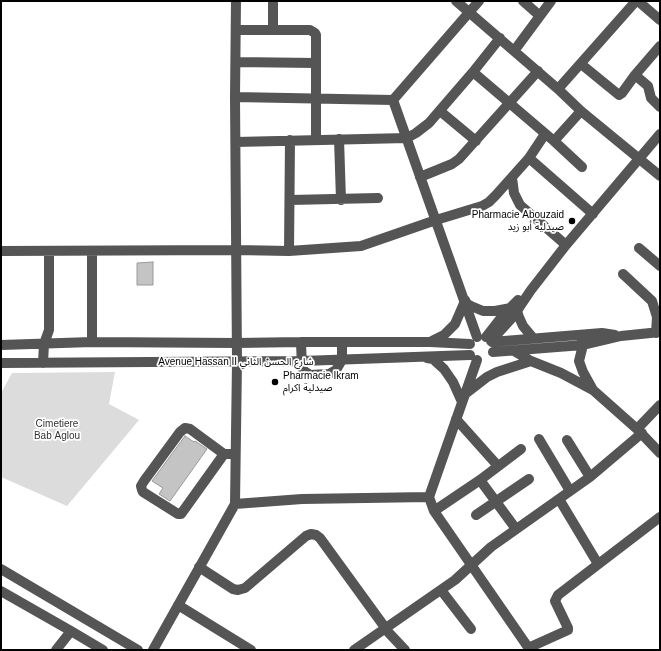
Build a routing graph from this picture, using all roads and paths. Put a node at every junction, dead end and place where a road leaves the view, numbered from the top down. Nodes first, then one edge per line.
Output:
1 (236, 1) edge
2 (273, 1) edge
3 (456, 1) edge
4 (479, 1) edge
5 (523, 1) edge
6 (551, 1) edge
7 (637, 1) edge
8 (469, 12) junction
9 (540, 16) junction
10 (660, 20) edge
11 (236, 30) junction
12 (273, 30) junction
13 (500, 38) junction
14 (660, 46) edge
15 (514, 51) junction
16 (236, 62) junction
17 (316, 63) junction
18 (581, 64) junction
19 (538, 71) junction
20 (473, 72) junction
21 (635, 75) junction
22 (558, 89) junction
23 (235, 97) junction
24 (316, 98) junction
25 (393, 100) junction
26 (509, 104) junction
27 (660, 107) edge
28 (440, 111) junction
29 (581, 111) junction
30 (545, 134) junction
31 (660, 134) edge
32 (407, 138) junction
33 (339, 139) junction
34 (290, 140) junction
35 (316, 140) junction
36 (476, 141) junction
37 (554, 141) junction
38 (236, 142) junction
39 (529, 158) junction
40 (640, 158) junction
41 (582, 167) dead end
42 (660, 176) edge
43 (420, 177) junction
44 (512, 178) junction
45 (378, 198) dead end
46 (290, 200) junction
47 (341, 200) junction
48 (593, 214) junction
49 (436, 220) junction
50 (566, 245) junction
51 (639, 248) dead end
52 (237, 250) junction
53 (1, 251) edge
54 (49, 251) junction
55 (92, 251) junction
56 (289, 252) junction
57 (660, 266) edge
58 (623, 274) dead end
59 (464, 299) junction
60 (515, 307) junction
61 (49, 330) junction
62 (658, 333) edge
63 (533, 338) junction
64 (582, 340) junction
65 (92, 342) junction
66 (301, 342) junction
67 (342, 342) junction
68 (430, 342) junction
69 (485, 342) junction
70 (58, 343) junction
71 (237, 343) junction
72 (44, 344) junction
73 (1, 345) edge
74 (514, 351) junction
75 (425, 358) junction
76 (474, 358) junction
77 (342, 360) junction
78 (531, 361) junction
79 (58, 362) junction
80 (237, 362) junction
81 (302, 362) junction
82 (1, 363) edge
83 (43, 363) junction
84 (593, 390) junction
85 (463, 398) junction
86 (660, 405) edge
87 (456, 418) junction
88 (639, 431) junction
89 (539, 438) dead end
90 (567, 440) dead end
91 (521, 449) dead end
92 (660, 453) edge
93 (224, 454) junction
94 (235, 454) junction
95 (498, 466) junction
96 (590, 477) junction
97 (529, 479) dead end
98 (480, 480) junction
99 (570, 491) junction
100 (429, 497) junction
101 (559, 499) junction
102 (495, 501) junction
103 (235, 504) junction
104 (434, 510) junction
105 (476, 515) dead end
106 (660, 517) edge
107 (516, 529) junction
108 (598, 564) junction
109 (471, 565) junction
110 (199, 567) junction
111 (1, 569) edge
112 (441, 590) junction
113 (1, 592) edge
114 (178, 605) junction
115 (386, 627) junction
116 (471, 629) dead end
117 (71, 631) junction
118 (529, 649) edge
119 (56, 650) edge
120 (103, 650) edge
121 (138, 650) edge
122 (153, 650) edge
123 (251, 650) edge
124 (354, 650) edge
125 (405, 650) edge

1 - 11 street
2 - 12 street
3 - 8 street
4 - 8 street
5 - 9 street
6 - 9 street
7 - 10 street
7 - 18 street
8 - 13 street
8 - 25 street
9 - 15 street
11 - 12 street
11 - 16 street
12 - 17 street
13 - 15 street
13 - 20 street
14 - 21 street
15 - 19 street
16 - 17 street
16 - 23 street
17 - 24 street
18 - 21 street
18 - 22 street
19 - 22 street
19 - 26 street
20 - 26 street
20 - 28 street
21 - 27 street
22 - 29 street
23 - 24 street
23 - 38 street
24 - 25 street
24 - 35 street
25 - 32 street
26 - 30 street
26 - 36 street
28 - 32 street
28 - 36 street
29 - 37 street
29 - 40 street
30 - 37 street
30 - 39 street
31 - 40 street
32 - 33 street
32 - 43 street
33 - 35 street
33 - 47 street
34 - 35 street
34 - 38 street
34 - 46 street
36 - 43 street
37 - 41 street
38 - 52 street
39 - 44 street
39 - 48 street
40 - 42 street
40 - 48 street
43 - 49 street
44 - 49 street
44 - 50 street
45 - 47 street
46 - 47 street
46 - 56 street
48 - 50 street
49 - 56 street
49 - 59 street
50 - 60 street
51 - 57 street
52 - 55 street
52 - 56 street
52 - 71 street
53 - 54 street
54 - 55 street
54 - 61 street
55 - 65 street
58 - 62 street
59 - 60 street
59 - 68 street
59 - 69 street
60 - 63 street
60 - 69 street
61 - 70 street
61 - 72 street
62 - 64 street
63 - 64 street
63 - 69 street
64 - 74 street
64 - 84 street
65 - 70 street, Avenue Hassan II شارع الحسن الثاني
65 - 71 street, Avenue Hassan II شارع الحسن الثاني
66 - 67 street, Avenue Hassan II شارع الحسن الثاني
66 - 71 street, Avenue Hassan II شارع الحسن الثاني
66 - 81 street
67 - 68 street, Avenue Hassan II شارع الحسن الثاني
67 - 77 street
68 - 69 street, Avenue Hassan II شارع الحسن الثاني
69 - 74 street
69 - 76 street
69 - 76 street
70 - 72 street, Avenue Hassan II شارع الحسن الثاني
70 - 79 street
71 - 80 street
72 - 73 street, Avenue Hassan II شارع الحسن الثاني
72 - 83 street
74 - 78 street
75 - 76 street, Avenue Hassan II شارع الحسن الثاني
75 - 77 street, Avenue Hassan II شارع الحسن الثاني
75 - 85 street
76 - 85 street
77 - 81 street, Avenue Hassan II شارع الحسن الثاني
77 - 81 street
78 - 84 street
78 - 85 street
79 - 80 street, Avenue Hassan II شارع الحسن الثاني
79 - 83 street, Avenue Hassan II شارع الحسن الثاني
80 - 81 street, Avenue Hassan II شارع الحسن الثاني
80 - 94 street
82 - 83 street, Avenue Hassan II شارع الحسن الثاني
84 - 88 street
85 - 87 street
86 - 88 street
87 - 95 street
87 - 100 street
88 - 92 street
88 - 96 street
89 - 99 street
90 - 96 street
91 - 95 street
93 - 93 street
93 - 94 street
94 - 103 street
95 - 98 street
96 - 99 street
97 - 102 street
98 - 102 street
98 - 104 street
99 - 101 street
100 - 103 street
100 - 104 street
101 - 107 street
101 - 108 street
102 - 105 street
102 - 107 street
103 - 110 street
104 - 109 street
106 - 108 street
107 - 109 street
108 - 118 street
109 - 112 street
109 - 118 street
110 - 114 street
110 - 115 street
111 - 121 street
112 - 115 street
112 - 116 street
113 - 117 street
114 - 122 street
114 - 123 street
115 - 124 street
115 - 125 street
117 - 119 street
117 - 120 street

